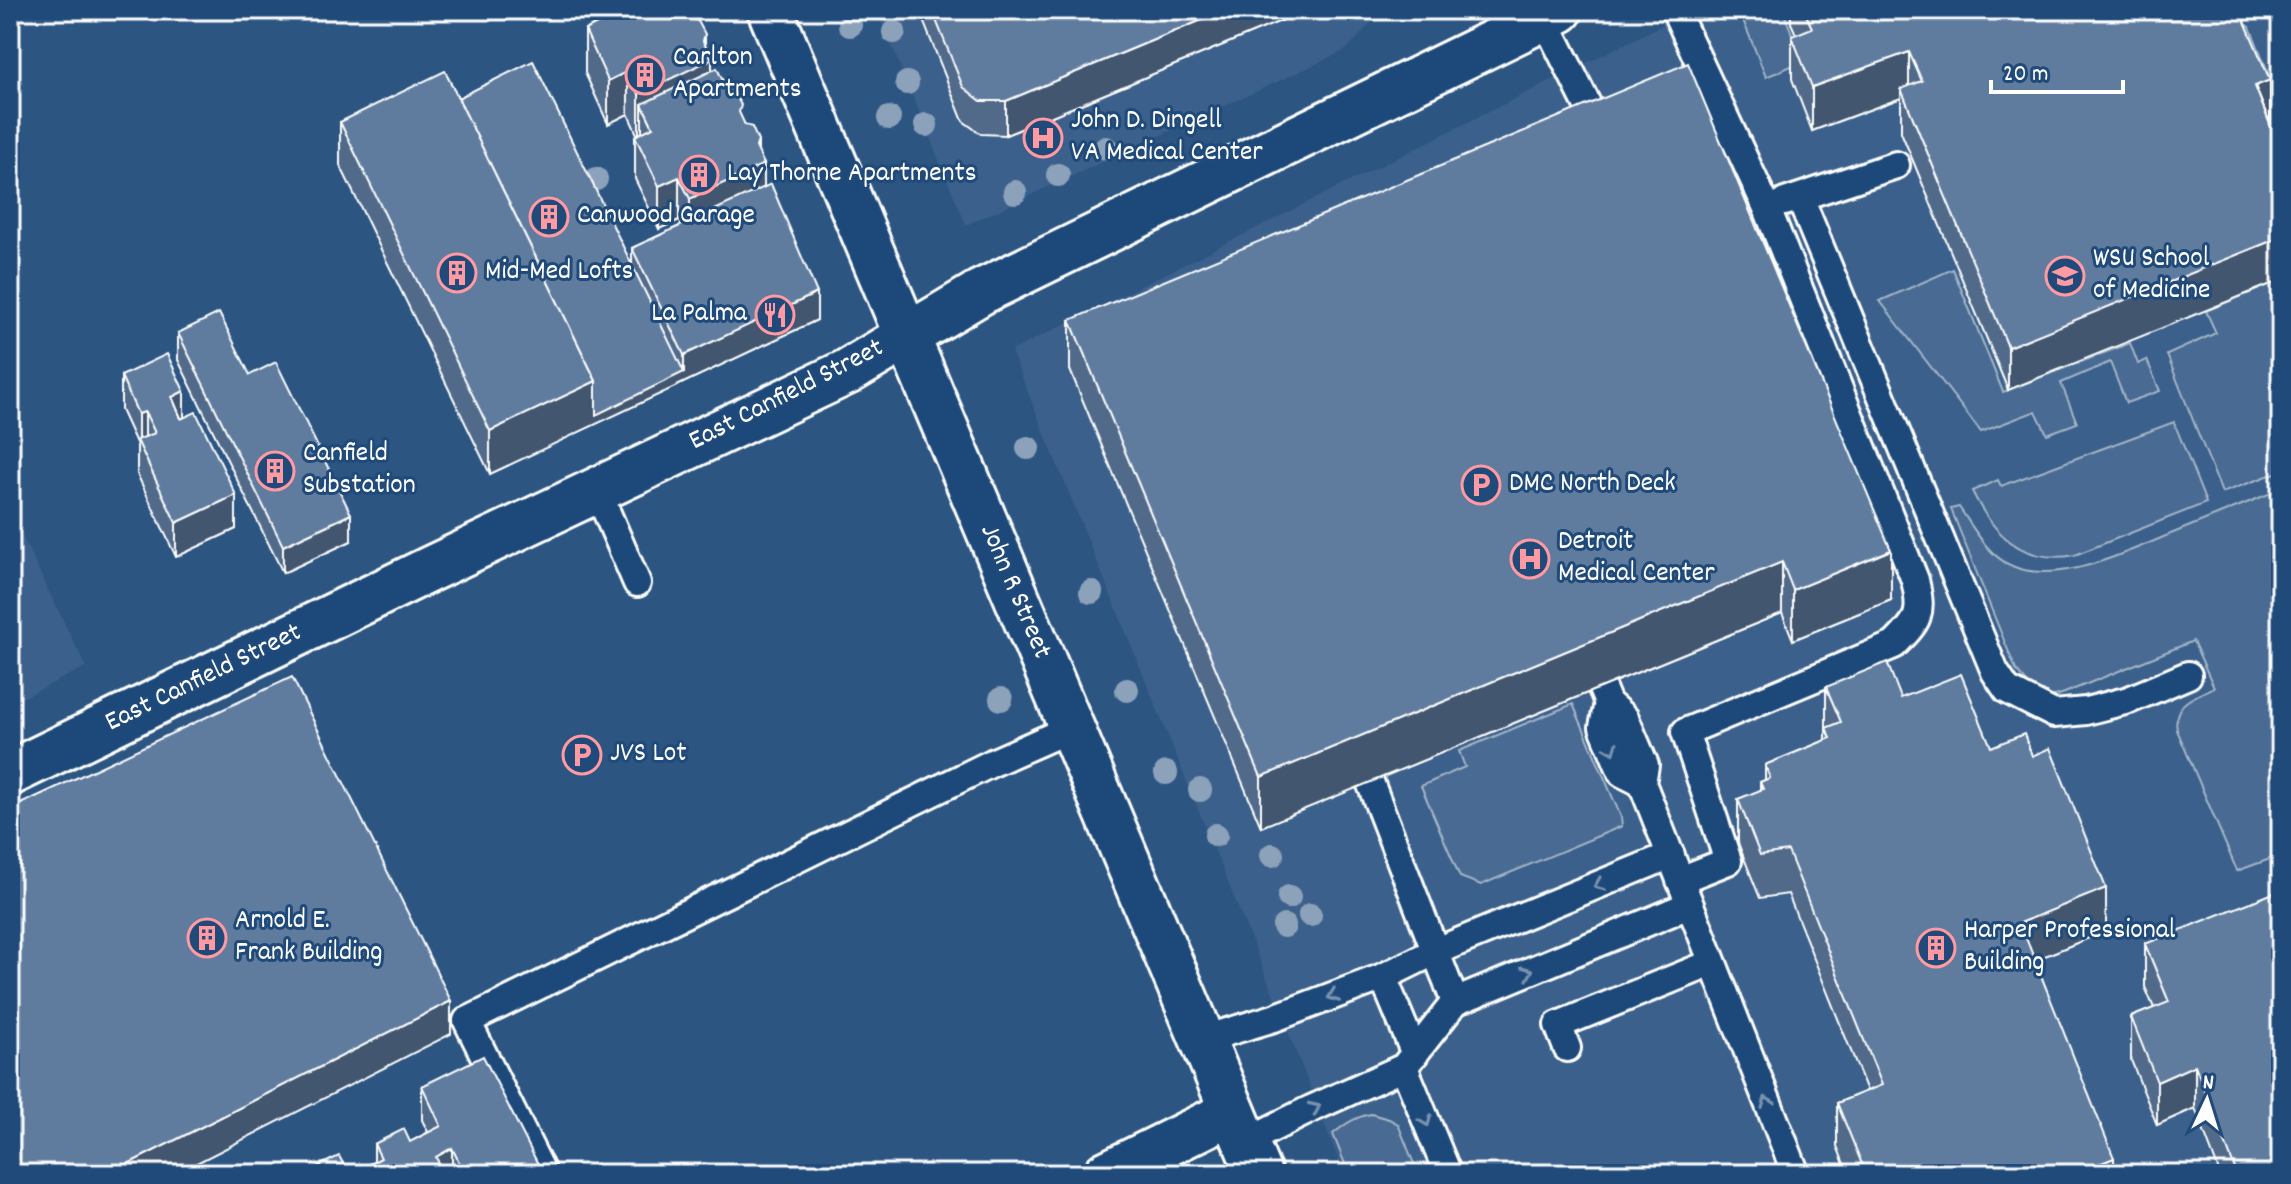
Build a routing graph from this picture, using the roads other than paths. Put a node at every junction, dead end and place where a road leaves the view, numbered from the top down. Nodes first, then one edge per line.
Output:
1 (770, 10) edge
2 (1675, 10) edge
3 (1552, 14) edge
4 (1608, 147) edge
5 (1896, 165) dead end
6 (1800, 198) junction
7 (1767, 208) junction
8 (906, 335) junction
9 (597, 490) junction
10 (637, 583) dead end
11 (2188, 675) dead end
12 (1605, 694) dead end
13 (1071, 728) junction
14 (10, 773) edge
15 (1370, 782) edge
16 (1671, 855) junction
17 (1685, 892) junction
18 (1434, 952) junction
19 (1712, 963) junction
20 (1383, 977) junction
21 (1455, 1002) junction
22 (1201, 1040) junction
23 (1567, 1048) dead end
24 (1410, 1061) junction
25 (1245, 1143) edge
26 (543, 1174) edge
27 (1106, 1174) edge
28 (1448, 1174) edge
29 (1796, 1174) edge

1 - 8 street, John R Street
2 - 7 lane
3 - 4 lane
3 - 8 street, East Canfield Street
5 - 6 lane
6 - 7 lane
6 - 11 lane
7 - 17 lane
8 - 9 street, East Canfield Street
8 - 13 street, John R Street
9 - 10 lane
9 - 14 street, East Canfield Street
12 - 16 lane
13 - 22 street, John R Street
13 - 26 lane
15 - 18 lane
16 - 17 lane
16 -> 18 lane
17 - 19 lane
21 -> 17 lane
18 - 20 lane
18 - 21 lane
19 - 23 lane
29 -> 19 lane
20 -> 22 lane
20 - 24 lane
21 - 24 lane
22 - 25 street, John R Street
25 -> 24 lane
24 -> 28 lane
25 - 27 street

